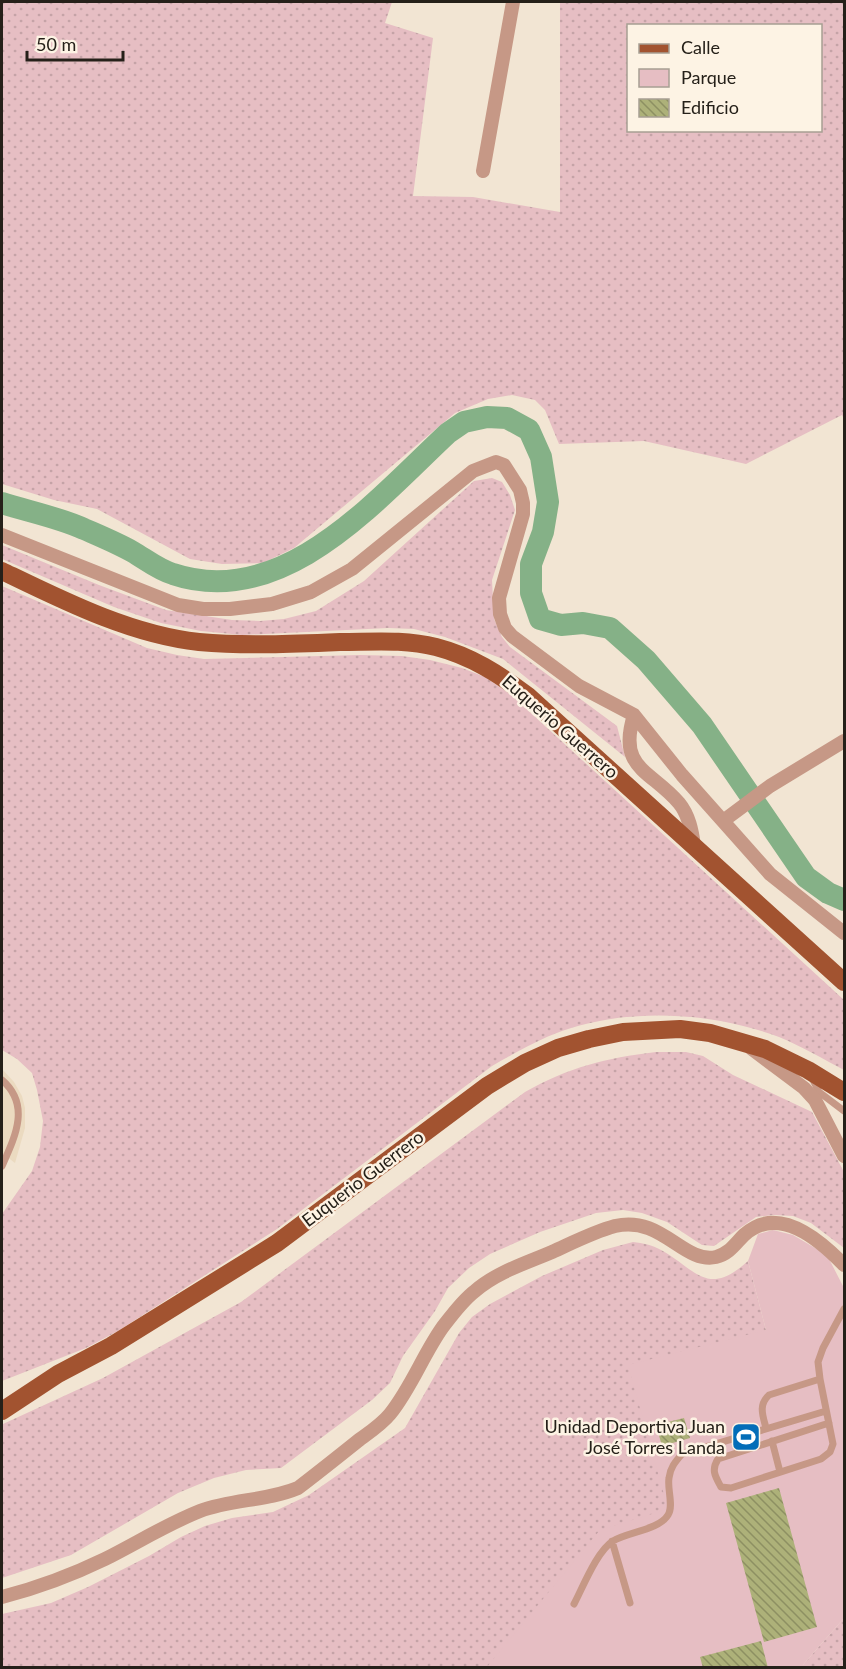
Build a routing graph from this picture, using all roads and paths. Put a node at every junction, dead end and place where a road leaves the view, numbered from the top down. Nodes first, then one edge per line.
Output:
1 (513, 2) edge
2 (483, 171) dead end
3 (2, 535) edge
4 (2, 571) edge
5 (633, 715) junction
6 (844, 741) edge
7 (723, 821) junction
8 (694, 846) junction
9 (844, 933) edge
10 (844, 982) edge
11 (741, 1041) junction
12 (808, 1070) junction
13 (2, 1080) edge
14 (844, 1092) edge
15 (844, 1111) edge
16 (844, 1156) edge
17 (2, 1166) edge
18 (844, 1265) edge
19 (844, 1309) edge
20 (820, 1379) junction
21 (2, 1411) edge
22 (826, 1411) junction
23 (829, 1423) junction
24 (766, 1428) junction
25 (772, 1441) junction
26 (780, 1472) junction
27 (612, 1541) junction
28 (2, 1597) edge
29 (630, 1603) dead end
30 (574, 1604) dead end

1 - 2 street
3 - 5 street
4 - 8 main road, Euquerio Guerrero
5 - 7 street
5 - 8 street
6 - 7 street
7 - 9 street
8 - 10 main road, Euquerio Guerrero
11 - 12 main road, Euquerio Guerrero
11 - 16 street
11 - 21 main road, Euquerio Guerrero
12 - 14 main road, Euquerio Guerrero
12 - 15 lane
13 - 17 lane
18 - 28 street
19 - 20 lane
20 - 22 lane
20 - 24 lane
22 - 23 lane
22 - 24 lane
23 - 25 lane
23 - 26 lane
24 - 27 lane
25 - 26 lane
25 - 26 lane
27 - 29 lane
27 - 30 lane

